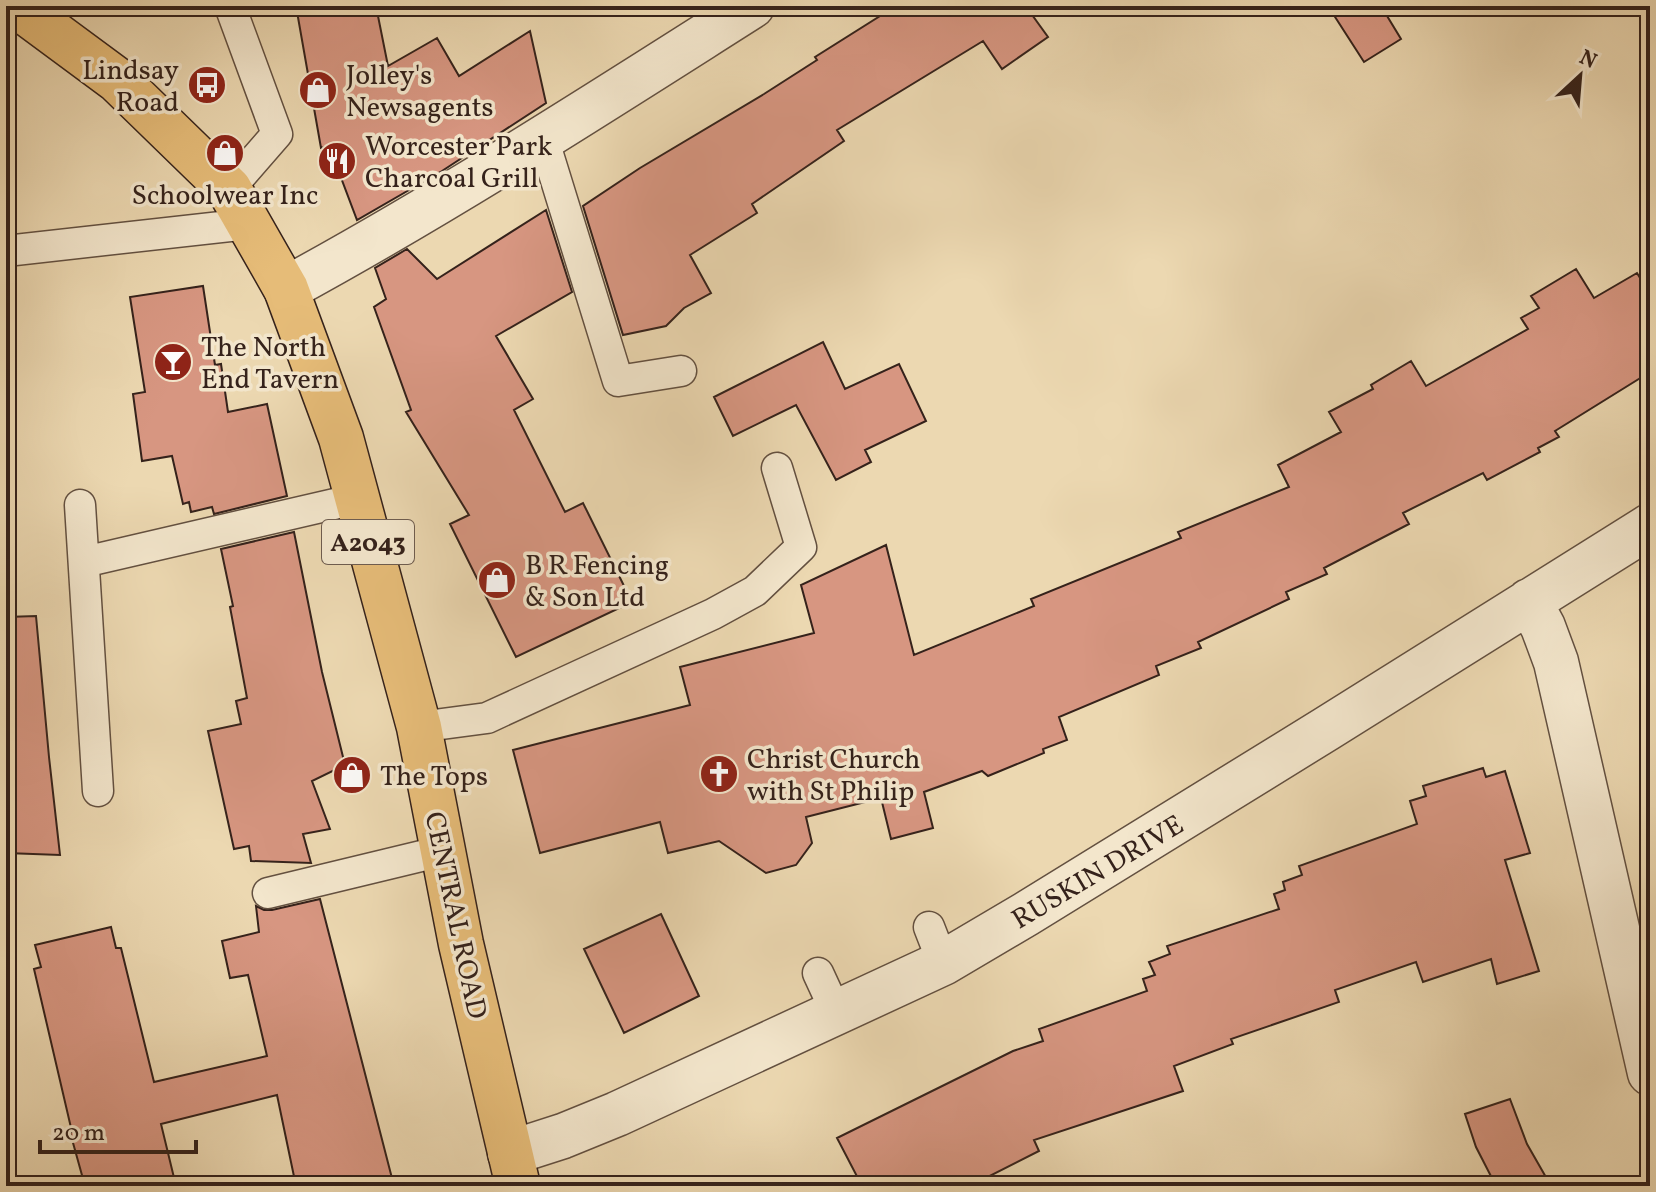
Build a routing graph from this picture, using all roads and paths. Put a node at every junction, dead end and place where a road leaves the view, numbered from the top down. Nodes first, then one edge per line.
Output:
1 (17, 6) edge
2 (230, 6) edge
3 (752, 6) edge
4 (543, 138) junction
5 (239, 207) junction
6 (6, 251) edge
7 (286, 289) junction
8 (681, 371) dead end
9 (777, 468) dead end
10 (356, 499) junction
11 (80, 505) dead end
12 (1650, 526) edge
13 (84, 562) junction
14 (1529, 601) junction
15 (419, 727) junction
16 (98, 791) dead end
17 (442, 851) junction
18 (268, 893) dead end
19 (818, 973) dead end
20 (836, 1012) junction
21 (1650, 1073) edge
22 (514, 1170) edge

1 - 5 main road, CENTRAL ROAD / A2043
2 - 5 lane
3 - 4 street
4 - 7 street
4 - 8 lane
5 - 6 lane
5 - 7 main road, CENTRAL ROAD / A2043
7 - 10 main road, CENTRAL ROAD / A2043
9 - 15 lane
10 - 13 lane
10 - 15 main road, CENTRAL ROAD / A2043
11 - 13 lane
12 - 14 street, RUSKIN DRIVE
13 - 16 lane
14 - 20 street, RUSKIN DRIVE
14 - 21 street
15 - 17 main road, CENTRAL ROAD / A2043
17 - 18 lane
17 - 22 main road, CENTRAL ROAD / A2043
19 - 20 lane
20 - 22 street, RUSKIN DRIVE

